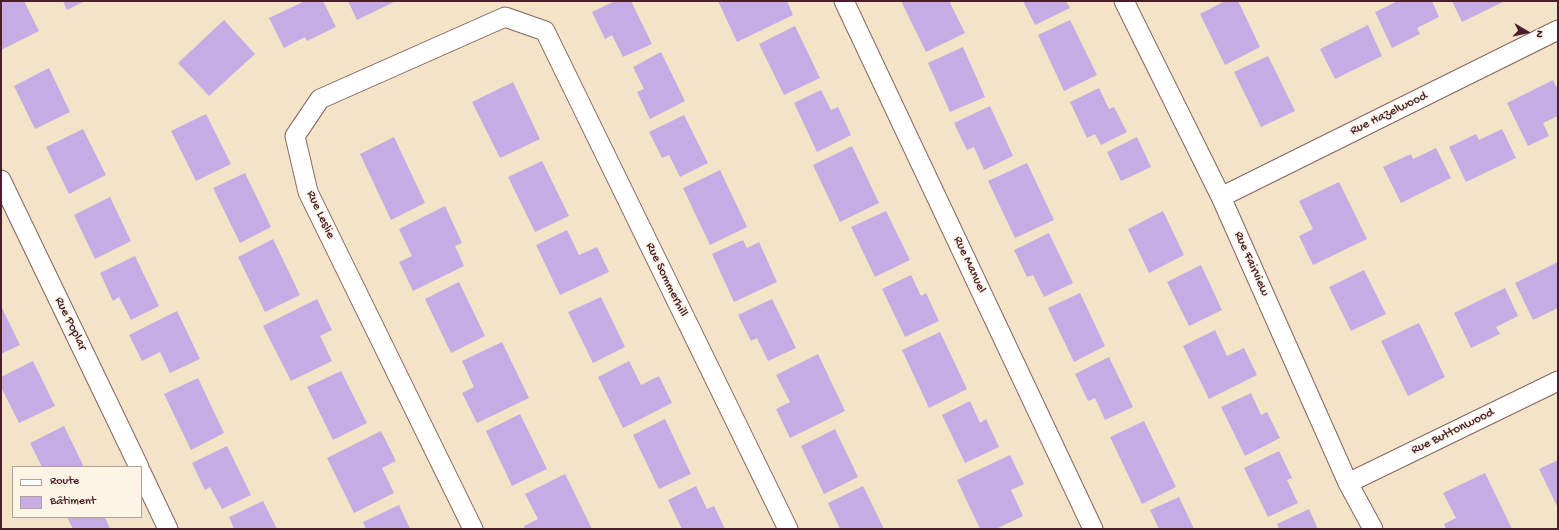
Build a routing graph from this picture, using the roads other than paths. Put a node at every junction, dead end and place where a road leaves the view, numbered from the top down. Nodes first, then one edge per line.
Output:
1 (844, 1) edge
2 (1124, 1) edge
3 (1558, 30) edge
4 (545, 31) joint
5 (1, 180) edge
6 (1221, 197) junction
7 (1558, 381) edge
8 (139, 466) edge
9 (142, 474) edge
10 (1348, 483) junction
11 (1086, 526) edge
12 (168, 529) edge
13 (473, 529) edge
14 (788, 529) edge
15 (1374, 529) edge

1 - 11 street, Rue Manuel
2 - 6 street, Rue Fairview
3 - 6 street, Rue Hazelwood
4 - 13 street, Rue Leslie
4 - 14 street, Rue Sommerhill
5 - 8 street, Rue Poplar
6 - 10 street, Rue Fairview
7 - 10 street, Rue Buttonwood
9 - 12 street
10 - 15 street, Rue Fairview

